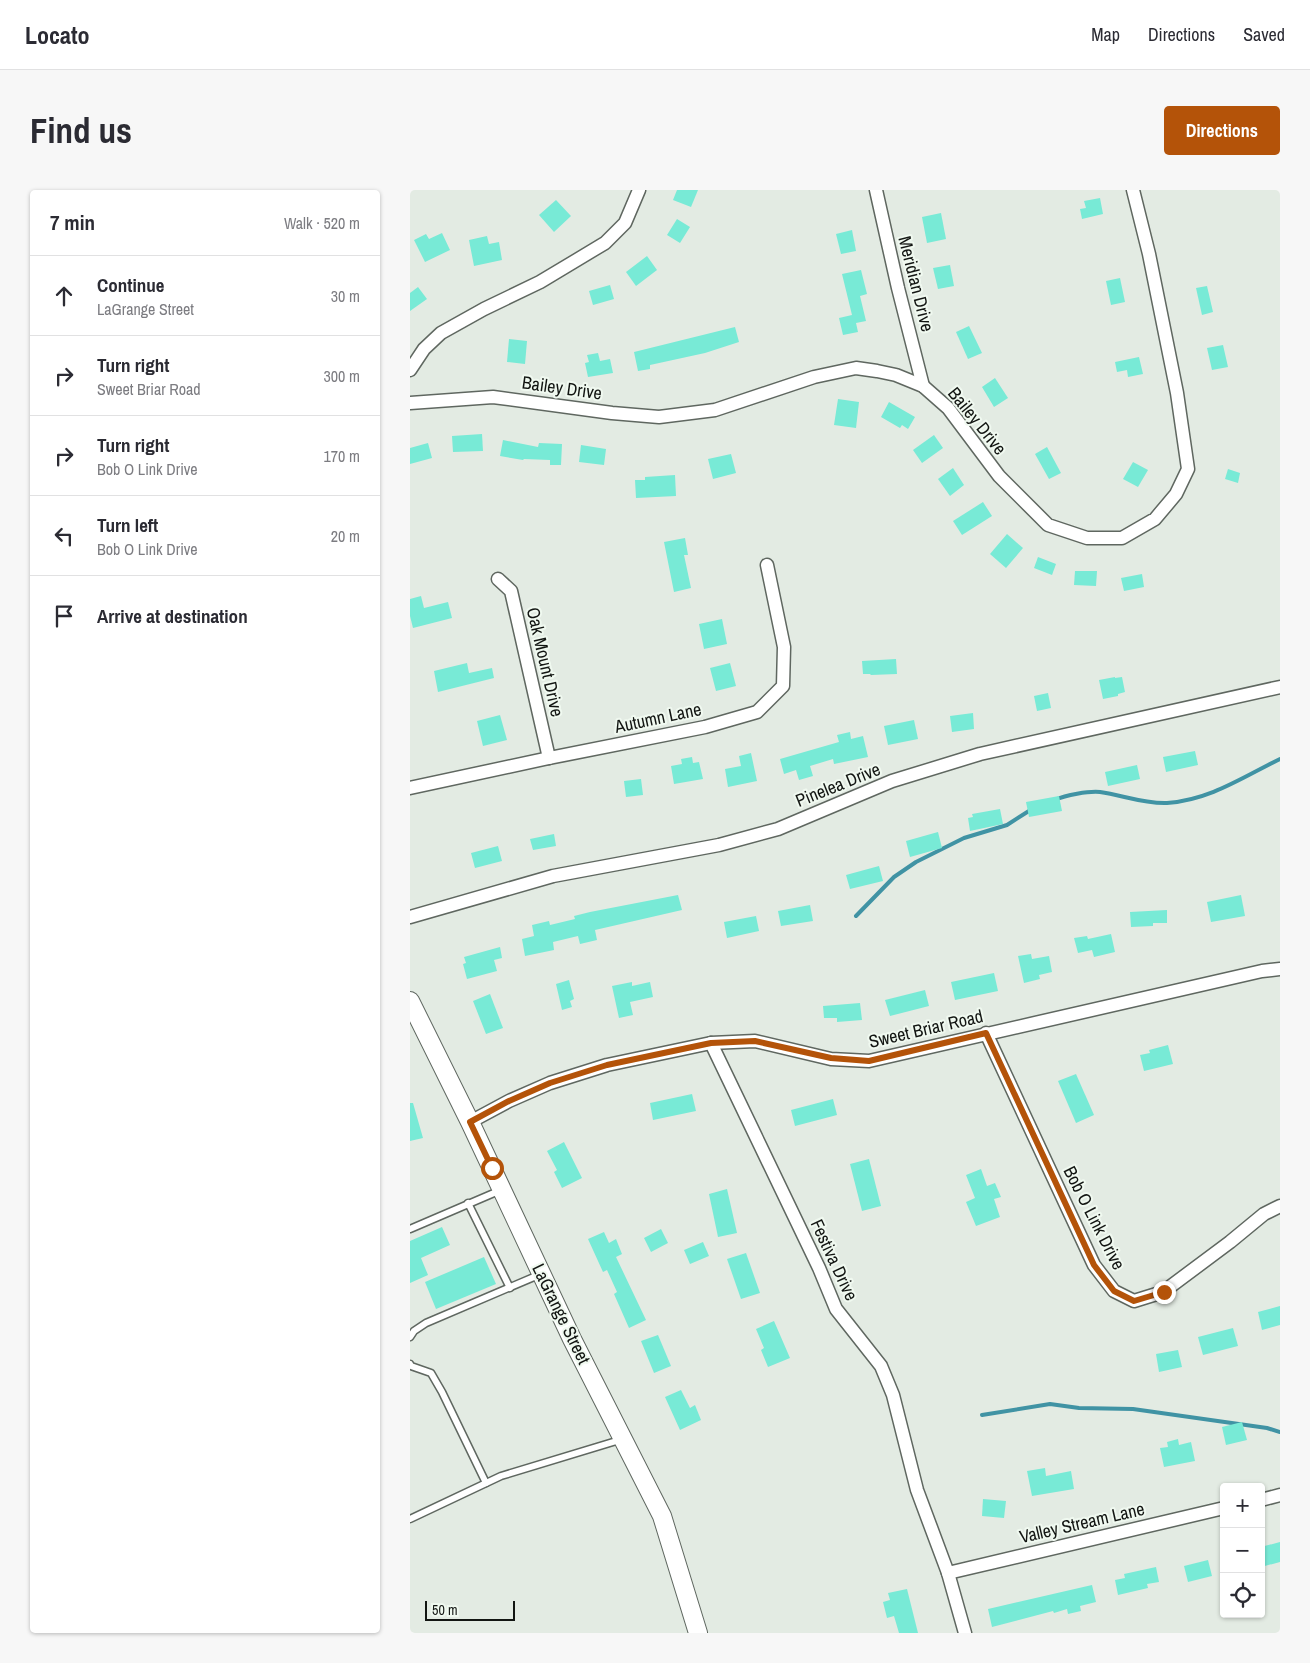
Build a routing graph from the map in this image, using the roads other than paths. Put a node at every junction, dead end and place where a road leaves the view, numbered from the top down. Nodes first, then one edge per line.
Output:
1 (639, 190) edge
2 (876, 190) edge
3 (1133, 190) edge
4 (410, 370) edge
5 (923, 386) junction
6 (410, 404) edge
7 (767, 565) dead end
8 (498, 579) dead end
9 (1280, 687) edge
10 (549, 758) junction
11 (410, 788) edge
12 (410, 917) edge
13 (1280, 970) edge
14 (410, 1001) edge
15 (986, 1033) junction
16 (711, 1043) junction
17 (470, 1122) junction
18 (502, 1190) junction
19 (468, 1203) junction
20 (1280, 1206) edge
21 (410, 1228) edge
22 (542, 1274) junction
23 (510, 1288) junction
24 (410, 1337) edge
25 (410, 1366) edge
26 (624, 1439) junction
27 (486, 1483) junction
28 (1280, 1495) edge
29 (1265, 1499) edge
30 (1220, 1509) edge
31 (410, 1519) edge
32 (948, 1573) junction
33 (698, 1633) edge
34 (965, 1633) edge

1 - 4 street
2 - 5 street, Meridian Drive
3 - 5 street, Bailey Drive
5 - 6 street, Bailey Drive
7 - 10 street, Autumn Lane
8 - 10 street, Oak Mount Drive
9 - 12 street, Pinelea Drive
10 - 11 street, Autumn Lane
13 - 15 street, Sweet Briar Road
14 - 17 street, LaGrange Street
15 - 16 street, Sweet Briar Road
15 - 20 street, Bob O Link Drive
16 - 17 street, Sweet Briar Road
16 - 32 street, Festiva Drive
17 - 18 street, LaGrange Street
18 - 19 lane
18 - 22 street, LaGrange Street
19 - 21 lane
19 - 23 lane
22 - 23 lane
22 - 26 street, LaGrange Street
23 - 24 lane
25 - 27 lane
26 - 27 lane
26 - 33 street, LaGrange Street
27 - 31 lane
28 - 29 street
30 - 32 street, Valley Stream Lane
32 - 34 street, Festiva Drive

